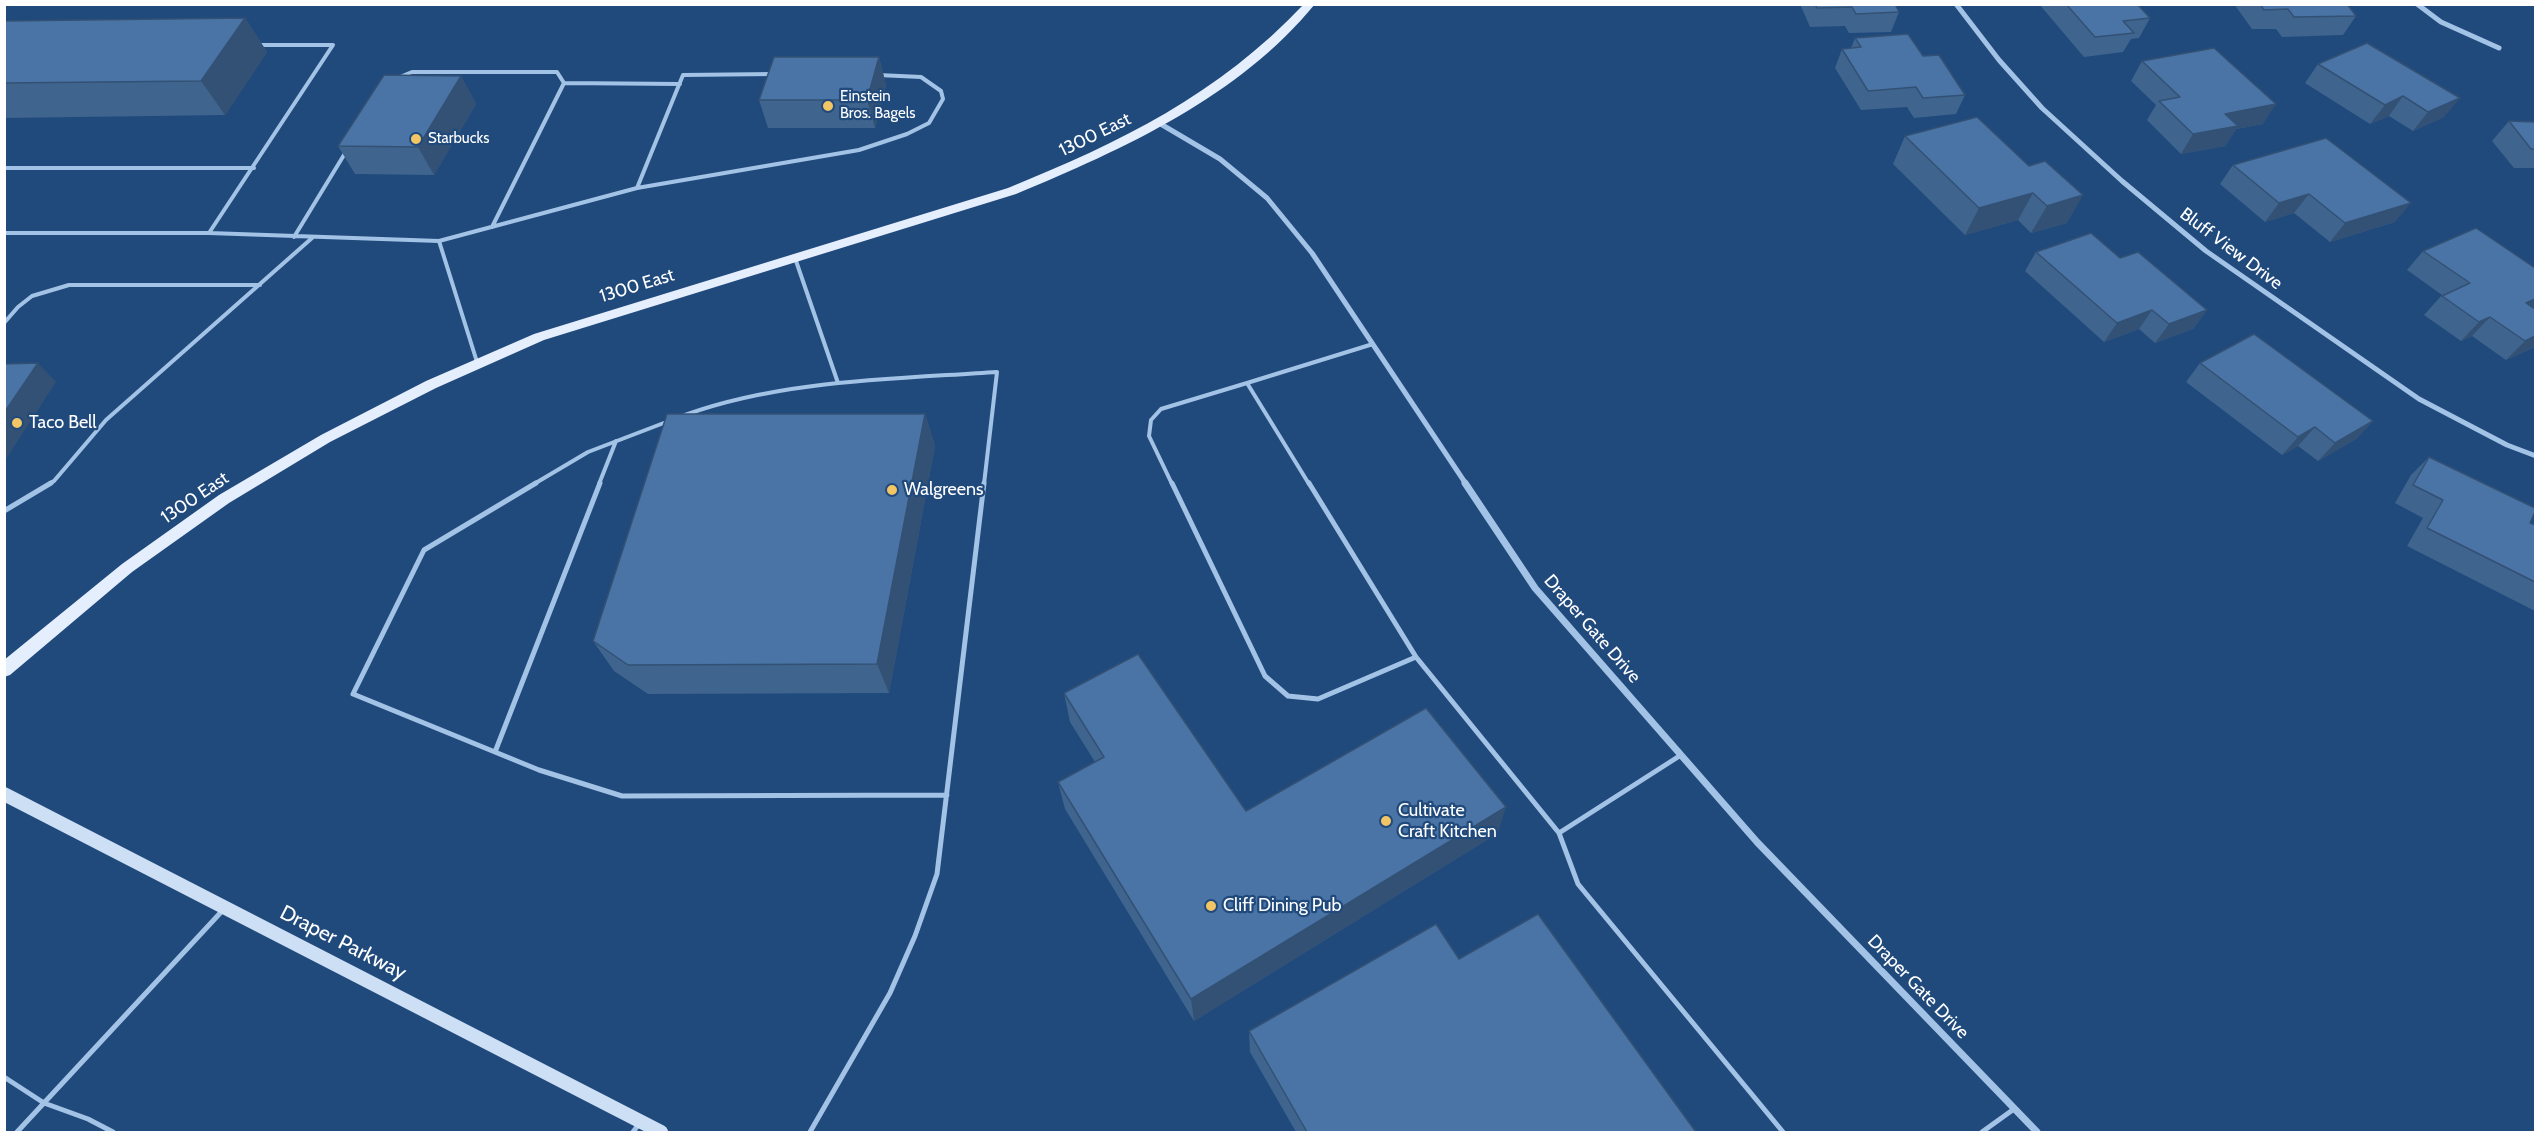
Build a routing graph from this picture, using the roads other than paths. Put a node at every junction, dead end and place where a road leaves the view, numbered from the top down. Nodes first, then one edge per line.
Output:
1 (1310, 4) edge
2 (1956, 4) edge
3 (2417, 4) edge
4 (251, 45) dead end
5 (2499, 48) dead end
6 (783, 74) edge
7 (871, 75) edge
8 (397, 78) edge
9 (564, 83) junction
10 (680, 84) junction
11 (1159, 123) junction
12 (347, 150) edge
13 (4, 168) edge
14 (254, 168) junction
15 (637, 188) junction
16 (492, 226) junction
17 (4, 233) edge
18 (209, 233) junction
19 (294, 237) junction
20 (312, 237) junction
21 (439, 241) junction
22 (795, 257) junction
23 (260, 285) junction
24 (4, 323) edge
25 (1372, 344) junction
26 (477, 362) junction
27 (838, 383) junction
28 (1248, 383) junction
29 (616, 441) junction
30 (2535, 456) edge
31 (4, 511) edge
32 (1416, 657) junction
33 (4, 670) edge
34 (495, 752) junction
35 (1681, 755) junction
36 (4, 794) edge
37 (947, 795) junction
38 (1559, 832) junction
39 (227, 907) junction
40 (4, 1077) edge
41 (44, 1103) junction
42 (2014, 1108) junction
43 (637, 1127) edge
44 (17, 1132) edge
45 (113, 1132) edge
46 (661, 1132) edge
47 (810, 1132) edge
48 (1783, 1132) edge
49 (1982, 1132) edge
50 (2037, 1132) edge

1 - 11 main road, 1300 East
2 - 30 street, Bluff View Drive
3 - 5 street
4 - 14 lane
6 - 10 lane
7 - 15 lane
8 - 9 lane
9 - 10 lane
9 - 16 lane
10 - 15 lane
11 - 22 main road, 1300 East
11 - 25 street, Draper Gate Drive
12 - 19 lane
13 - 14 lane
14 - 18 lane
15 - 16 lane
16 - 21 lane
17 - 18 lane
18 - 19 lane
19 - 20 lane
20 - 21 lane
20 - 23 lane
21 - 26 lane
22 - 26 main road, 1300 East
22 - 27 lane
23 - 24 lane
23 - 31 lane
25 - 28 lane
25 - 35 street, Draper Gate Drive
26 - 33 main road, 1300 East
27 - 29 lane
27 - 37 lane
28 - 32 lane
28 - 32 lane
29 - 34 lane
29 - 34 lane
32 - 38 lane
34 - 37 lane
35 - 38 lane
35 - 42 street, Draper Gate Drive
36 - 39 main road, Draper Parkway
37 - 47 lane
38 - 48 lane
39 - 41 lane
39 - 43 main road, Draper Parkway
40 - 41 lane
41 - 44 lane
41 - 45 lane
42 - 49 lane
42 - 50 street, Draper Gate Drive
43 - 46 main road, Draper Parkway

